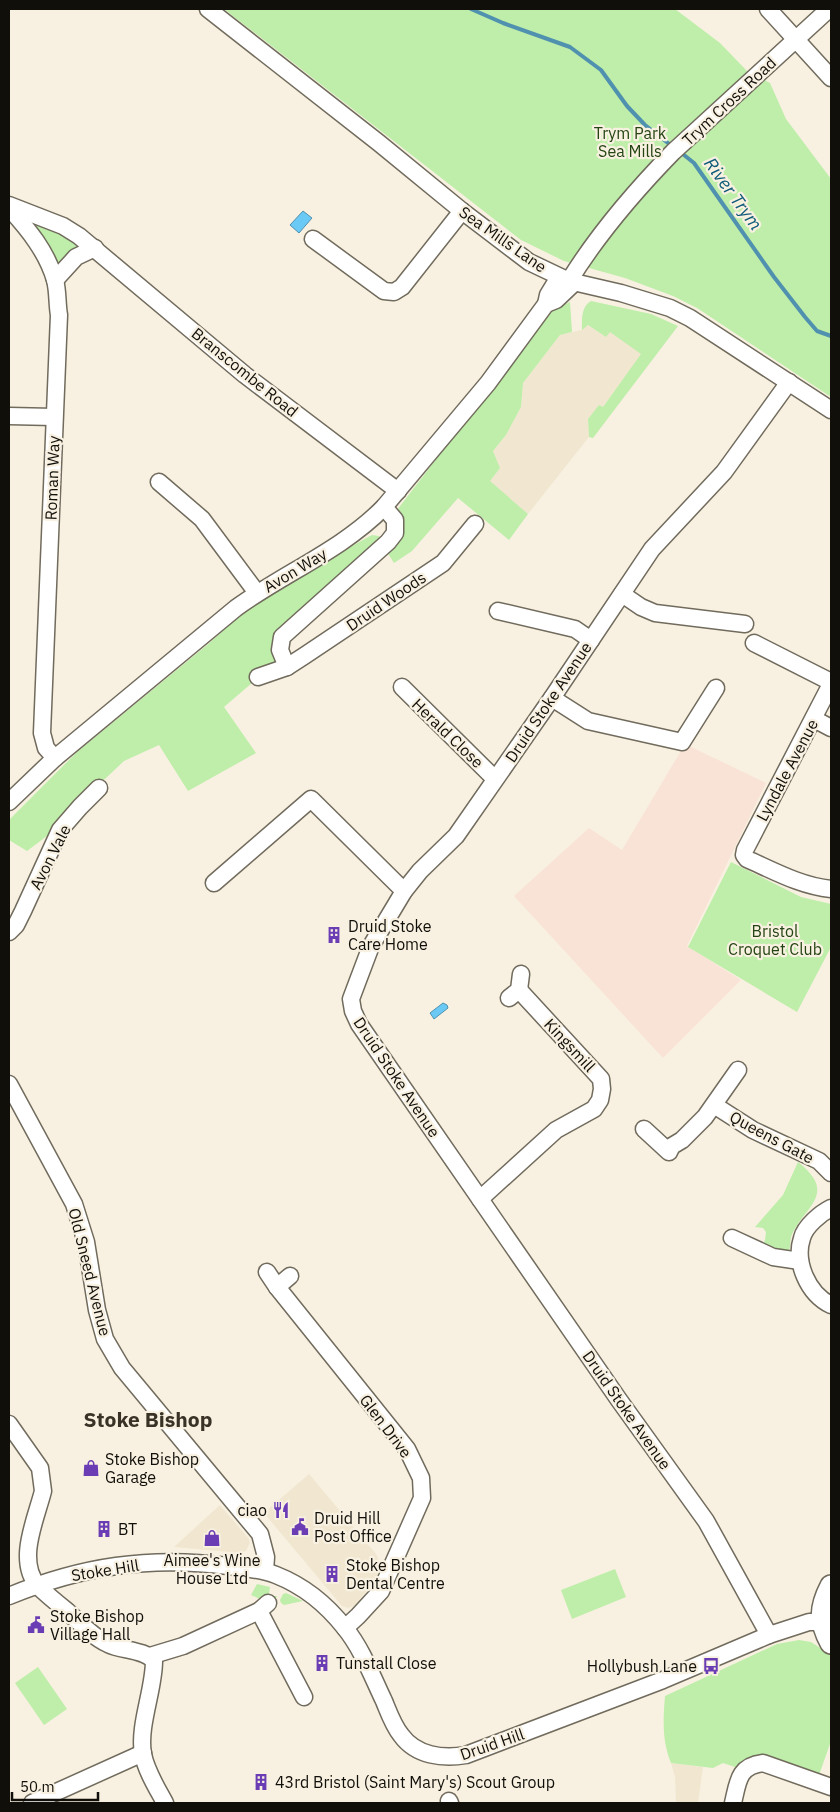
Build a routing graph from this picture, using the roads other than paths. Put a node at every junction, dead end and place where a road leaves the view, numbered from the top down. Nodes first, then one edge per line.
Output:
1 (208, 9) edge
2 (768, 9) edge
3 (829, 9) edge
4 (796, 38) junction
5 (831, 78) edge
6 (9, 206) edge
7 (462, 211) junction
8 (317, 247) dead end
9 (95, 248) junction
10 (55, 280) junction
11 (568, 280) junction
12 (789, 382) junction
13 (831, 410) edge
14 (9, 416) edge
15 (54, 417) junction
16 (159, 482) dead end
17 (398, 491) junction
18 (384, 508) junction
19 (475, 524) dead end
20 (257, 593) junction
21 (622, 594) junction
22 (510, 608) dead end
23 (735, 627) dead end
24 (591, 640) junction
25 (759, 651) dead end
26 (287, 667) junction
27 (258, 677) dead end
28 (831, 683) edge
29 (401, 688) dead end
30 (716, 688) dead end
31 (552, 698) junction
32 (814, 719) junction
33 (831, 728) edge
34 (55, 758) junction
35 (495, 779) junction
36 (99, 788) dead end
37 (9, 802) edge
38 (214, 882) dead end
39 (831, 889) edge
40 (404, 891) junction
41 (9, 932) edge
42 (516, 988) dead end
43 (738, 1070) dead end
44 (9, 1084) edge
45 (714, 1105) junction
46 (644, 1129) dead end
47 (830, 1169) edge
48 (480, 1199) junction
49 (831, 1208) edge
50 (732, 1238) dead end
51 (800, 1261) junction
52 (267, 1272) dead end
53 (290, 1276) dead end
54 (277, 1287) junction
55 (831, 1305) edge
56 (9, 1424) edge
57 (204, 1563) joint
58 (265, 1571) junction
59 (38, 1585) junction
60 (831, 1586) edge
61 (9, 1596) edge
62 (822, 1622) junction
63 (345, 1628) junction
64 (769, 1635) junction
65 (831, 1642) edge
66 (150, 1656) junction
67 (304, 1697) dead end
68 (143, 1753) junction
69 (831, 1787) edge
70 (32, 1803) edge
71 (165, 1803) edge
72 (733, 1803) edge

1 - 7 street, Sea Mills Lane
2 - 4 street
3 - 4 street, Trym Cross Road
4 - 5 street
4 - 11 street, Trym Cross Road
6 - 9 street, Branscombe Road
6 - 10 street, Roman Way
7 - 8 street
7 - 11 street, Sea Mills Lane
9 - 10 street
9 - 17 street, Branscombe Road
10 - 15 street, Roman Way
11 - 12 street, Sea Mills Lane
11 - 17 street, Avon Way
12 - 13 street, Sea Mills Lane
12 - 21 street, Druid Stoke Avenue
14 - 15 street
15 - 34 street, Roman Way
16 - 20 street
17 - 18 street, Avon Way
18 - 20 street, Avon Way
18 - 26 street
19 - 26 street, Druid Woods
20 - 34 street, Avon Way
21 - 23 street
21 - 24 street, Druid Stoke Avenue
22 - 24 street
24 - 31 street, Druid Stoke Avenue
25 - 28 street
26 - 27 street, Druid Woods
28 - 32 street, Lyndale Avenue
29 - 35 street, Herald Close
30 - 31 street
31 - 35 street, Druid Stoke Avenue
32 - 33 street
32 - 39 street, Lyndale Avenue
34 - 37 street, Avon Way
35 - 40 street, Druid Stoke Avenue
36 - 41 street, Avon Vale
38 - 40 street
40 - 48 street, Druid Stoke Avenue
42 - 48 street, Kingsmill
43 - 45 street, Queens Gate
44 - 58 street, Old Sneed Avenue
45 - 46 street, Queens Gate
45 - 47 street, Queens Gate
48 - 64 street, Druid Stoke Avenue
49 - 51 street
50 - 51 street
51 - 55 street
52 - 54 street, Glen Drive
53 - 54 street
54 - 63 street, Glen Drive
56 - 59 street
57 - 58 street, Druid Hill
57 - 59 street, Stoke Hill
58 - 63 street, Druid Hill
59 - 61 street, Stoke Hill
59 - 66 street
60 - 62 main road
62 - 64 street, Druid Hill
62 - 65 main road
63 - 64 street, Druid Hill
66 - 67 street
66 - 68 street
68 - 70 street
68 - 71 street
69 - 72 street

